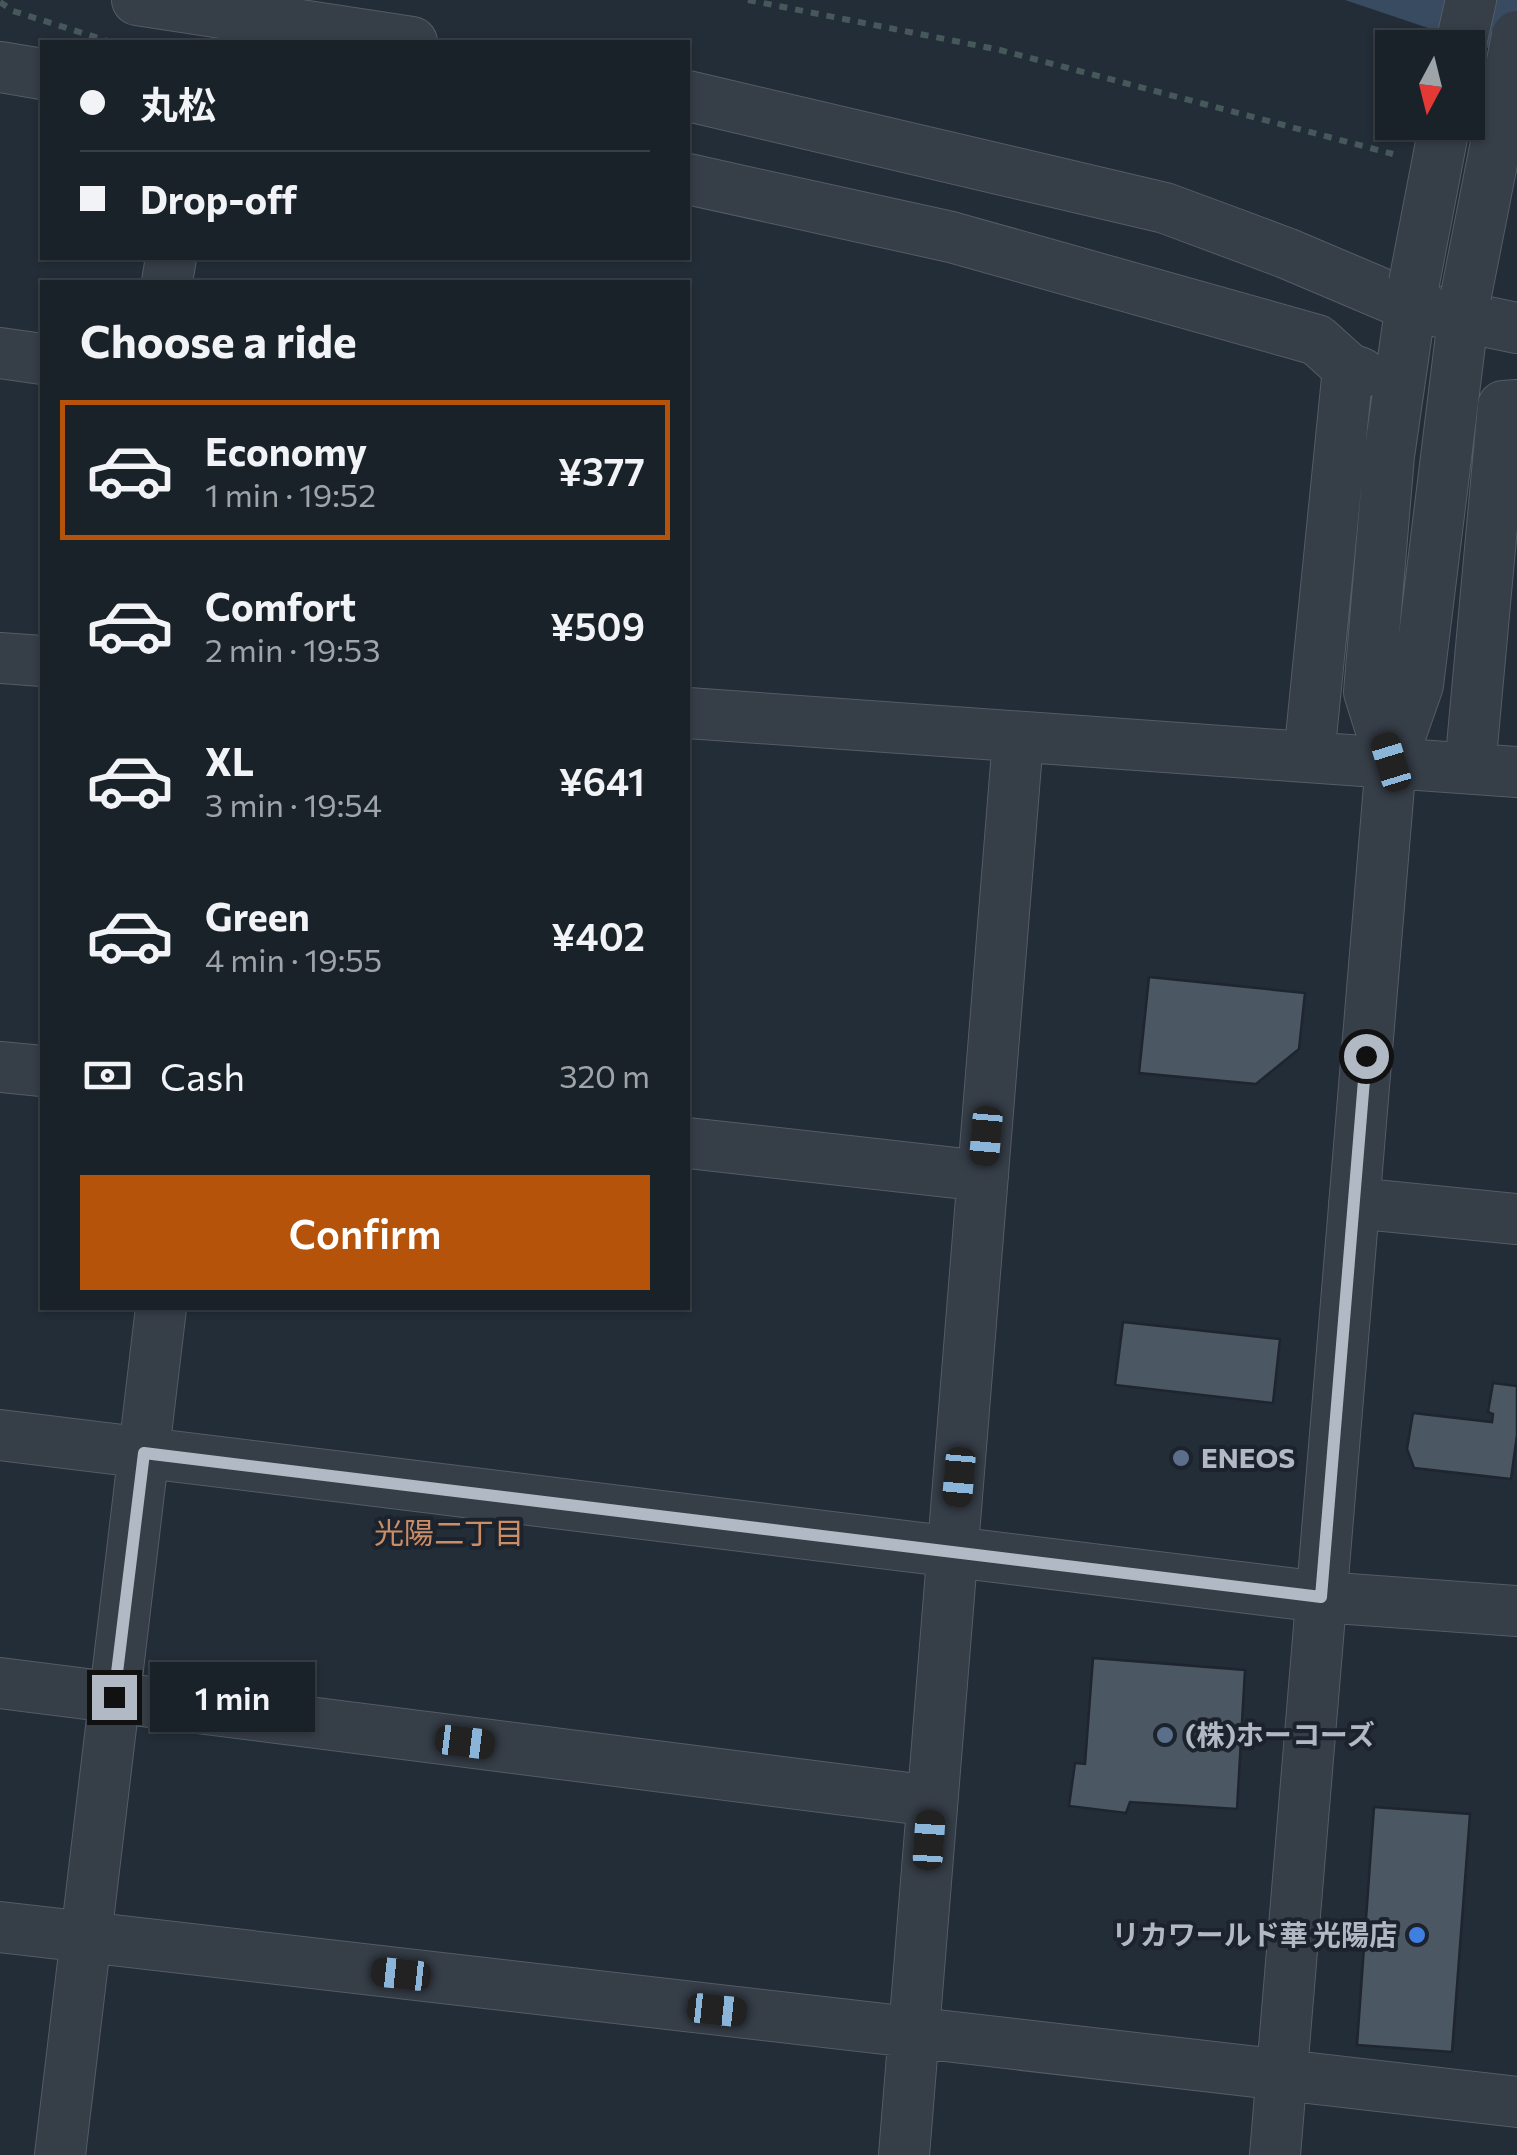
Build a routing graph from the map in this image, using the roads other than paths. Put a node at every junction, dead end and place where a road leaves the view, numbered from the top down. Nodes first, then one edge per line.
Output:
1 (138, 0) edge
2 (1471, 0) edge
3 (1464, 30) edge
4 (1517, 36) edge
5 (399, 40) edge
6 (0, 67) edge
7 (40, 74) edge
8 (690, 96) edge
9 (1442, 140) edge
10 (690, 179) edge
11 (1412, 295) junction
12 (1464, 305) junction
13 (1517, 328) edge
14 (0, 353) edge
15 (40, 360) edge
16 (1517, 404) edge
17 (0, 658) edge
18 (40, 662) edge
19 (690, 713) edge
20 (1018, 738) junction
21 (1309, 756) junction
22 (1391, 762) junction
23 (1493, 770) edge
24 (0, 1067) edge
25 (40, 1072) edge
26 (690, 1143) edge
27 (983, 1176) junction
28 (1354, 1203) junction
29 (1517, 1218) edge
30 (161, 1310) edge
31 (0, 1435) edge
32 (144, 1453) junction
33 (953, 1552) junction
34 (1321, 1597) junction
35 (1517, 1610) edge
36 (0, 1683) edge
37 (114, 1697) junction
38 (932, 1801) junction
39 (0, 1928) edge
40 (86, 1937) junction
41 (914, 2032) junction
42 (1282, 2074) junction
43 (1517, 2102) edge
44 (60, 2155) edge
45 (904, 2155) edge
46 (1275, 2155) edge

1 - 5 street
2 - 3 street
4 - 12 street, bridge
6 - 7 street
8 - 11 street
9 - 11 street, bridge
10 - 21 street
11 - 12 street
11 - 22 street
12 - 13 street
12 - 22 street
14 - 15 street
16 - 23 street
17 - 18 street
19 - 20 street
20 - 21 street
20 - 27 street
21 - 22 street
22 - 23 street
22 - 28 street
24 - 25 street
26 - 27 street
27 - 33 street
28 - 29 street
28 - 34 street
30 - 32 street
31 - 32 street
32 - 33 street
32 - 37 street
33 - 34 street
33 - 38 street
34 - 35 street
34 - 42 street
36 - 37 street
37 - 38 street
37 - 40 street
38 - 41 street
39 - 40 street
40 - 41 street
40 - 44 street
41 - 42 street
41 - 45 street
42 - 43 street
42 - 46 street

